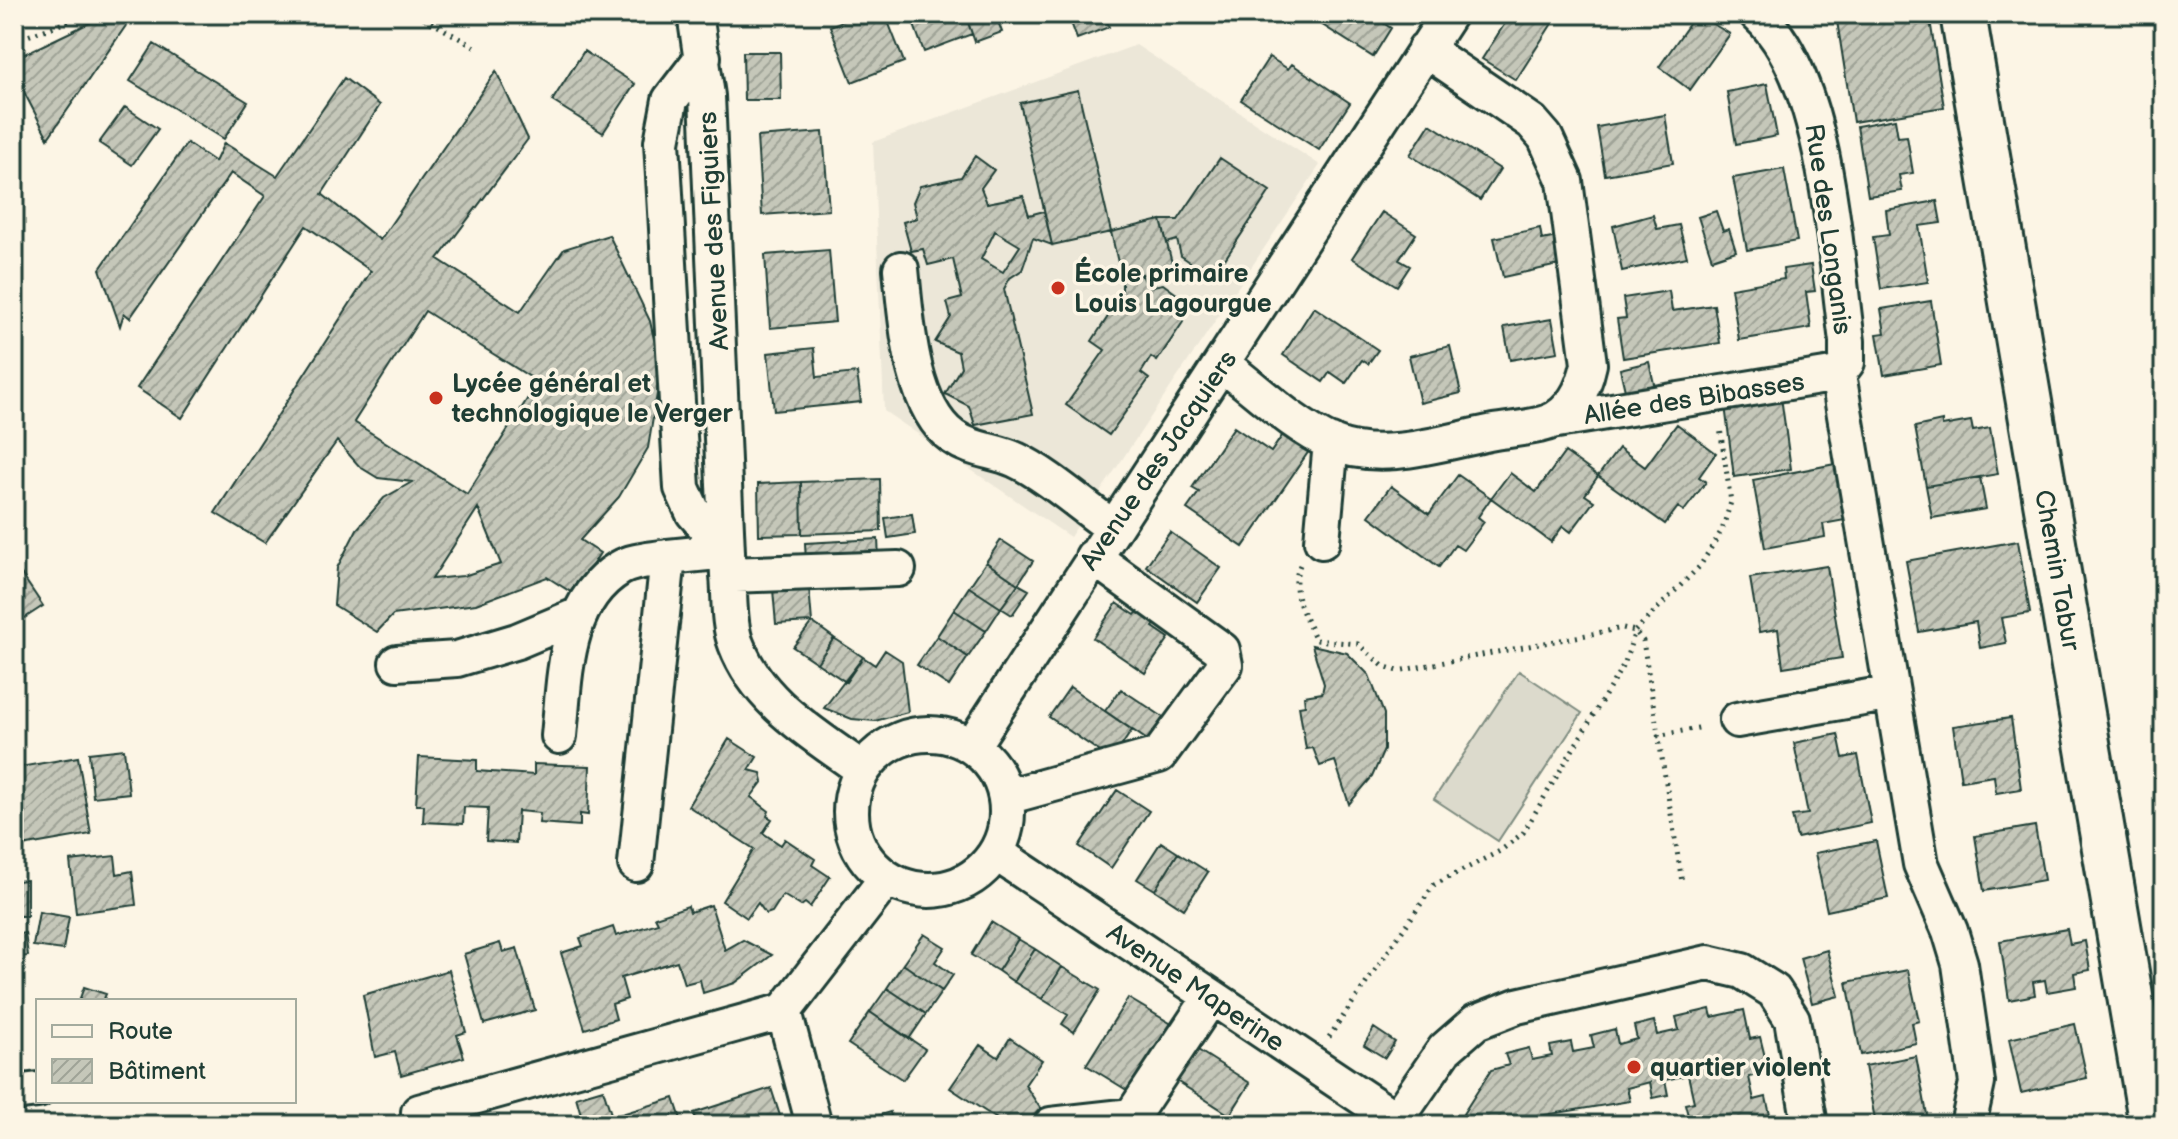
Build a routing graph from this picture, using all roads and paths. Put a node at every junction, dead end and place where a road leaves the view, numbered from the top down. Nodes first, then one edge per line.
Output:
1 (88, 14) edge
2 (417, 14) edge
3 (1449, 14) edge
4 (1757, 14) edge
5 (1963, 14) edge
6 (701, 16) edge
7 (14, 41) edge
8 (478, 49) dead end
9 (1425, 49) junction
10 (703, 57) junction
11 (901, 269) dead end
12 (1222, 364) junction
13 (1838, 374) junction
14 (1715, 394) junction
15 (1550, 422) junction
16 (1331, 442) junction
17 (1112, 527) junction
18 (1322, 541) joint
19 (668, 557) junction
20 (1093, 557) junction
21 (727, 563) junction
22 (898, 569) dead end
23 (579, 615) junction
24 (1635, 631) junction
25 (397, 663) dead end
26 (1892, 693) junction
27 (1737, 720) joint
28 (559, 736) dead end
29 (1657, 736) junction
30 (972, 746) junction
31 (863, 770) junction
32 (1006, 797) junction
33 (996, 853) junction
34 (636, 864) dead end
35 (887, 878) junction
36 (1682, 882) dead end
37 (1211, 997) junction
38 (784, 1011) junction
39 (1311, 1064) junction
40 (36, 1090) edge
41 (14, 1093) edge
42 (419, 1112) dead end
43 (1133, 1121) edge
44 (1400, 1122) edge
45 (814, 1125) edge
46 (1051, 1125) edge
47 (1810, 1125) edge
48 (1968, 1125) edge
49 (2152, 1125) edge

1 - 7 path
2 - 8 path
3 - 9 street, Avenue des Jacquiers
4 - 13 street, Rue des Longanis
5 - 49 main road, Chemin Tabur
6 - 10 street, Avenue des Figuiers
9 - 12 street, Avenue des Jacquiers
9 - 15 street, Allée des Bibasses
10 - 21 street, Avenue des Figuiers
10 - 21 street
11 - 17 street
12 - 16 street, Allée des Bibasses
12 - 17 street, Avenue des Jacquiers
13 - 14 street, Allée des Bibasses
13 - 26 street, Rue des Longanis
14 - 15 street, Allée des Bibasses
14 - 24 path
15 - 16 street, Allée des Bibasses
16 - 18 street
17 - 20 street, Avenue des Jacquiers
18 - 24 path
19 - 21 street
19 - 23 street
19 - 34 street
20 - 30 street, Avenue des Jacquiers
20 - 32 street
21 - 22 street
21 - 31 street, Avenue des Figuiers
23 - 25 street
23 - 28 street
24 - 29 path
24 - 39 path
26 - 27 street
26 - 48 street, Rue des Longanis
27 - 29 path
29 - 36 path
30 - 31 street
30 - 32 street
31 - 35 street
32 - 33 street
33 - 35 street
33 - 37 street, Avenue Maperine
35 - 38 street
37 - 39 street, Avenue Maperine
37 - 43 street
38 - 42 street
38 - 45 street
39 - 44 street, Avenue Maperine
40 - 41 street
43 - 46 street
44 - 47 street, Avenue Maperine

